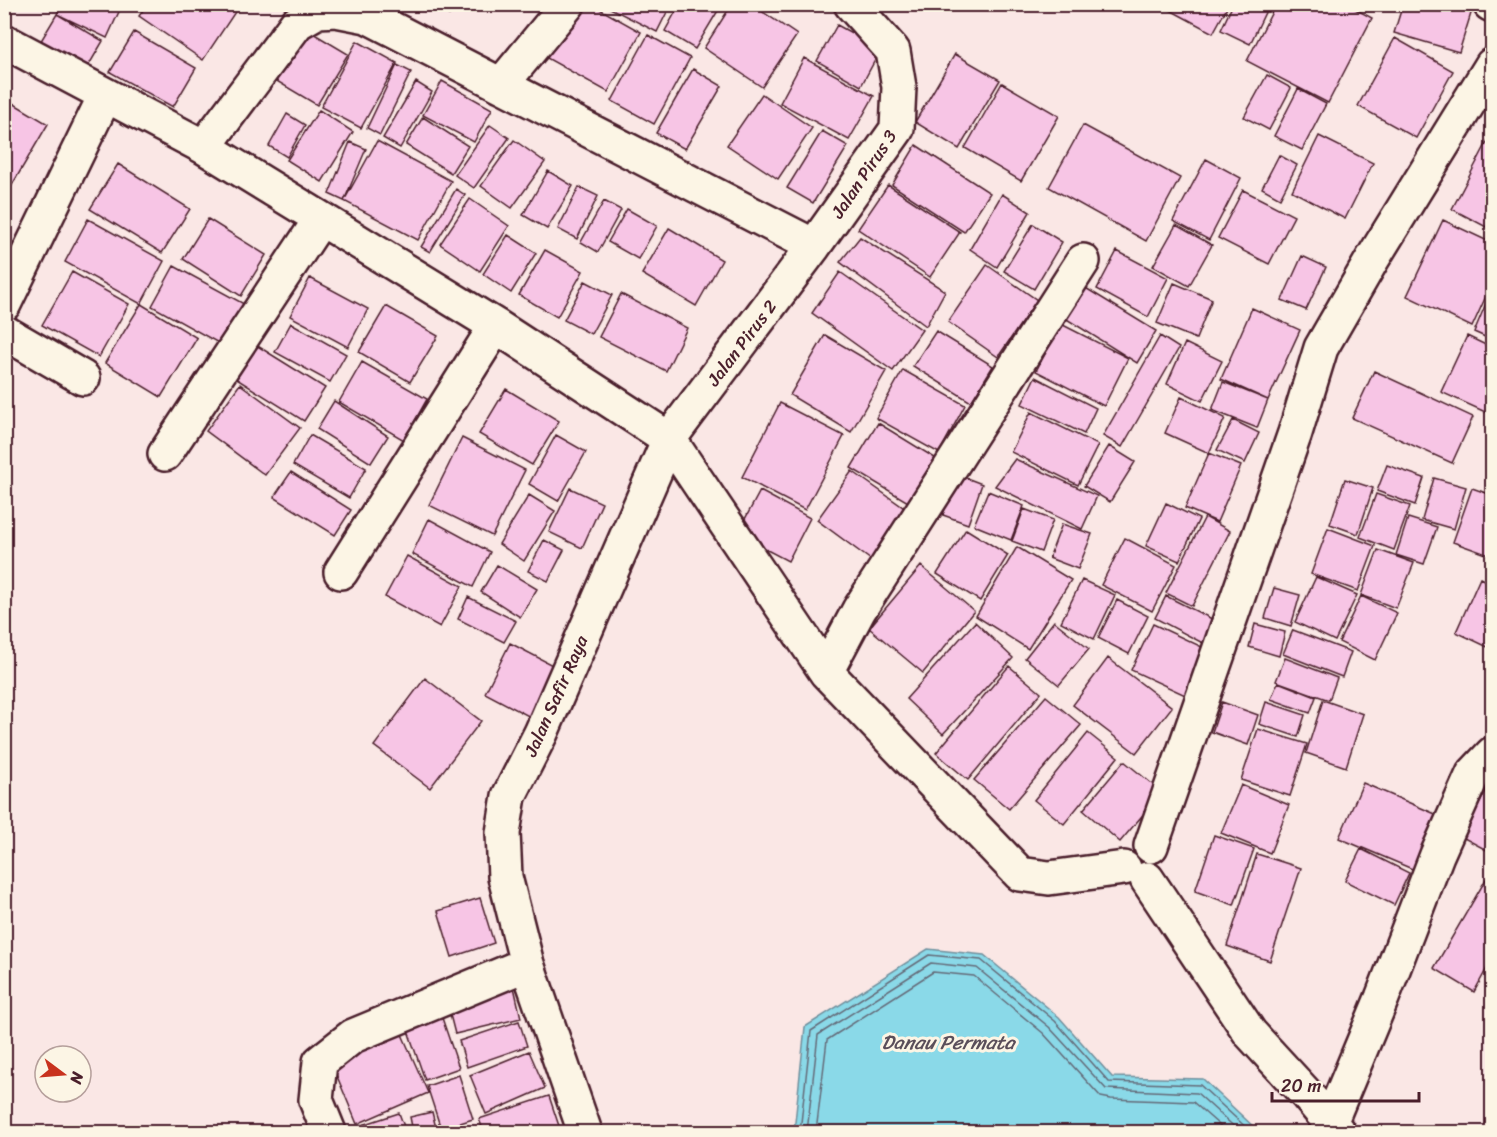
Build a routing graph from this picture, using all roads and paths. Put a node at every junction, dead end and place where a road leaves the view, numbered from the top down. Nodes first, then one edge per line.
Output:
1 (567, 4) edge
2 (851, 4) edge
3 (4, 41) edge
4 (1492, 65) edge
5 (501, 85) junction
6 (105, 96) junction
7 (204, 147) junction
8 (320, 220) junction
9 (814, 246) junction
10 (1083, 261) dead end
11 (4, 304) edge
12 (496, 326) junction
13 (4, 332) edge
14 (82, 378) dead end
15 (669, 439) junction
16 (165, 454) dead end
17 (341, 572) dead end
18 (826, 672) junction
19 (1492, 754) edge
20 (1135, 873) junction
21 (528, 964) junction
22 (1334, 1128) edge
23 (329, 1132) edge
24 (585, 1132) edge

1 - 5 street
2 - 9 street, Jalan Pirus 3
3 - 6 street
4 - 20 street
5 - 7 street
5 - 9 street
6 - 7 street
6 - 11 street
7 - 8 street
8 - 12 street
8 - 16 street
9 - 15 street, Jalan Pirus 2
10 - 18 street
12 - 15 street
12 - 17 street
13 - 14 street
15 - 18 street
15 - 21 street, Jalan Safir Raya
18 - 20 street
19 - 22 street
20 - 22 street
21 - 23 street
21 - 24 street, Jalan Safir Raya

